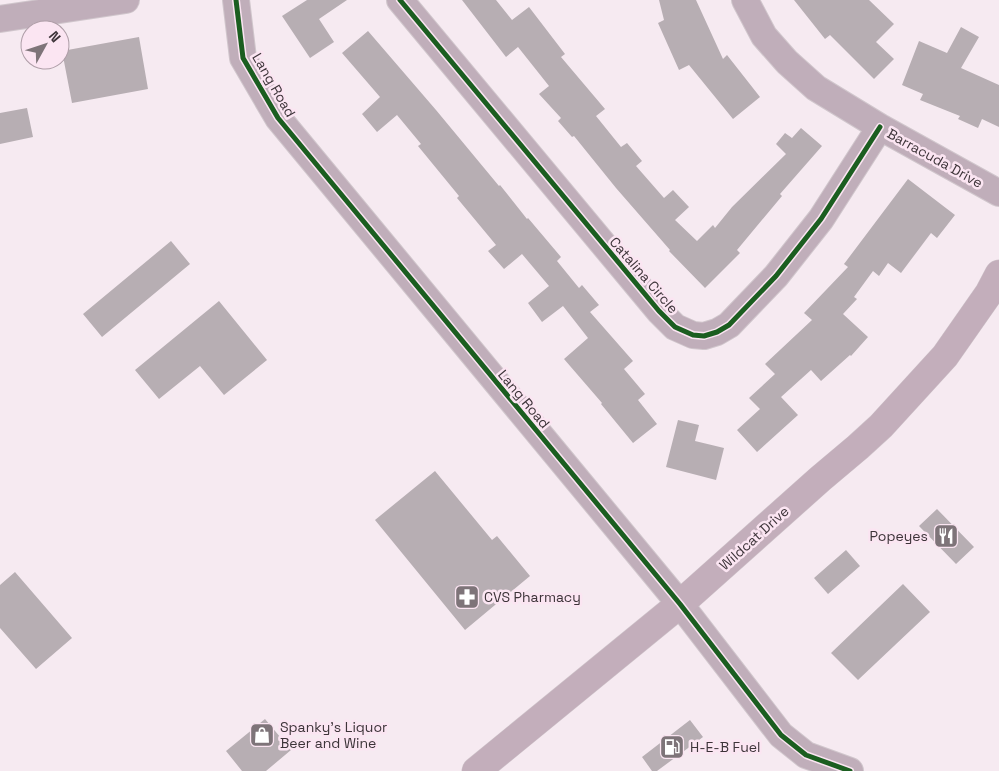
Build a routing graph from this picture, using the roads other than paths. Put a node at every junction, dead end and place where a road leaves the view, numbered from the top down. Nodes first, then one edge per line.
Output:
1 (126, 0) edge
2 (236, 0) edge
3 (400, 0) edge
4 (745, 0) edge
5 (0, 19) edge
6 (880, 127) junction
7 (999, 193) edge
8 (999, 274) edge
9 (680, 604) junction
10 (476, 771) edge
11 (850, 771) edge

1 - 5 street
2 - 9 street, Lang Road
3 - 6 street, Catalina Circle
4 - 6 street, Barracuda Drive
6 - 7 street, Barracuda Drive
8 - 9 main road, Wildcat Drive
9 - 10 main road, Wildcat Drive
9 - 11 street, Lang Road

